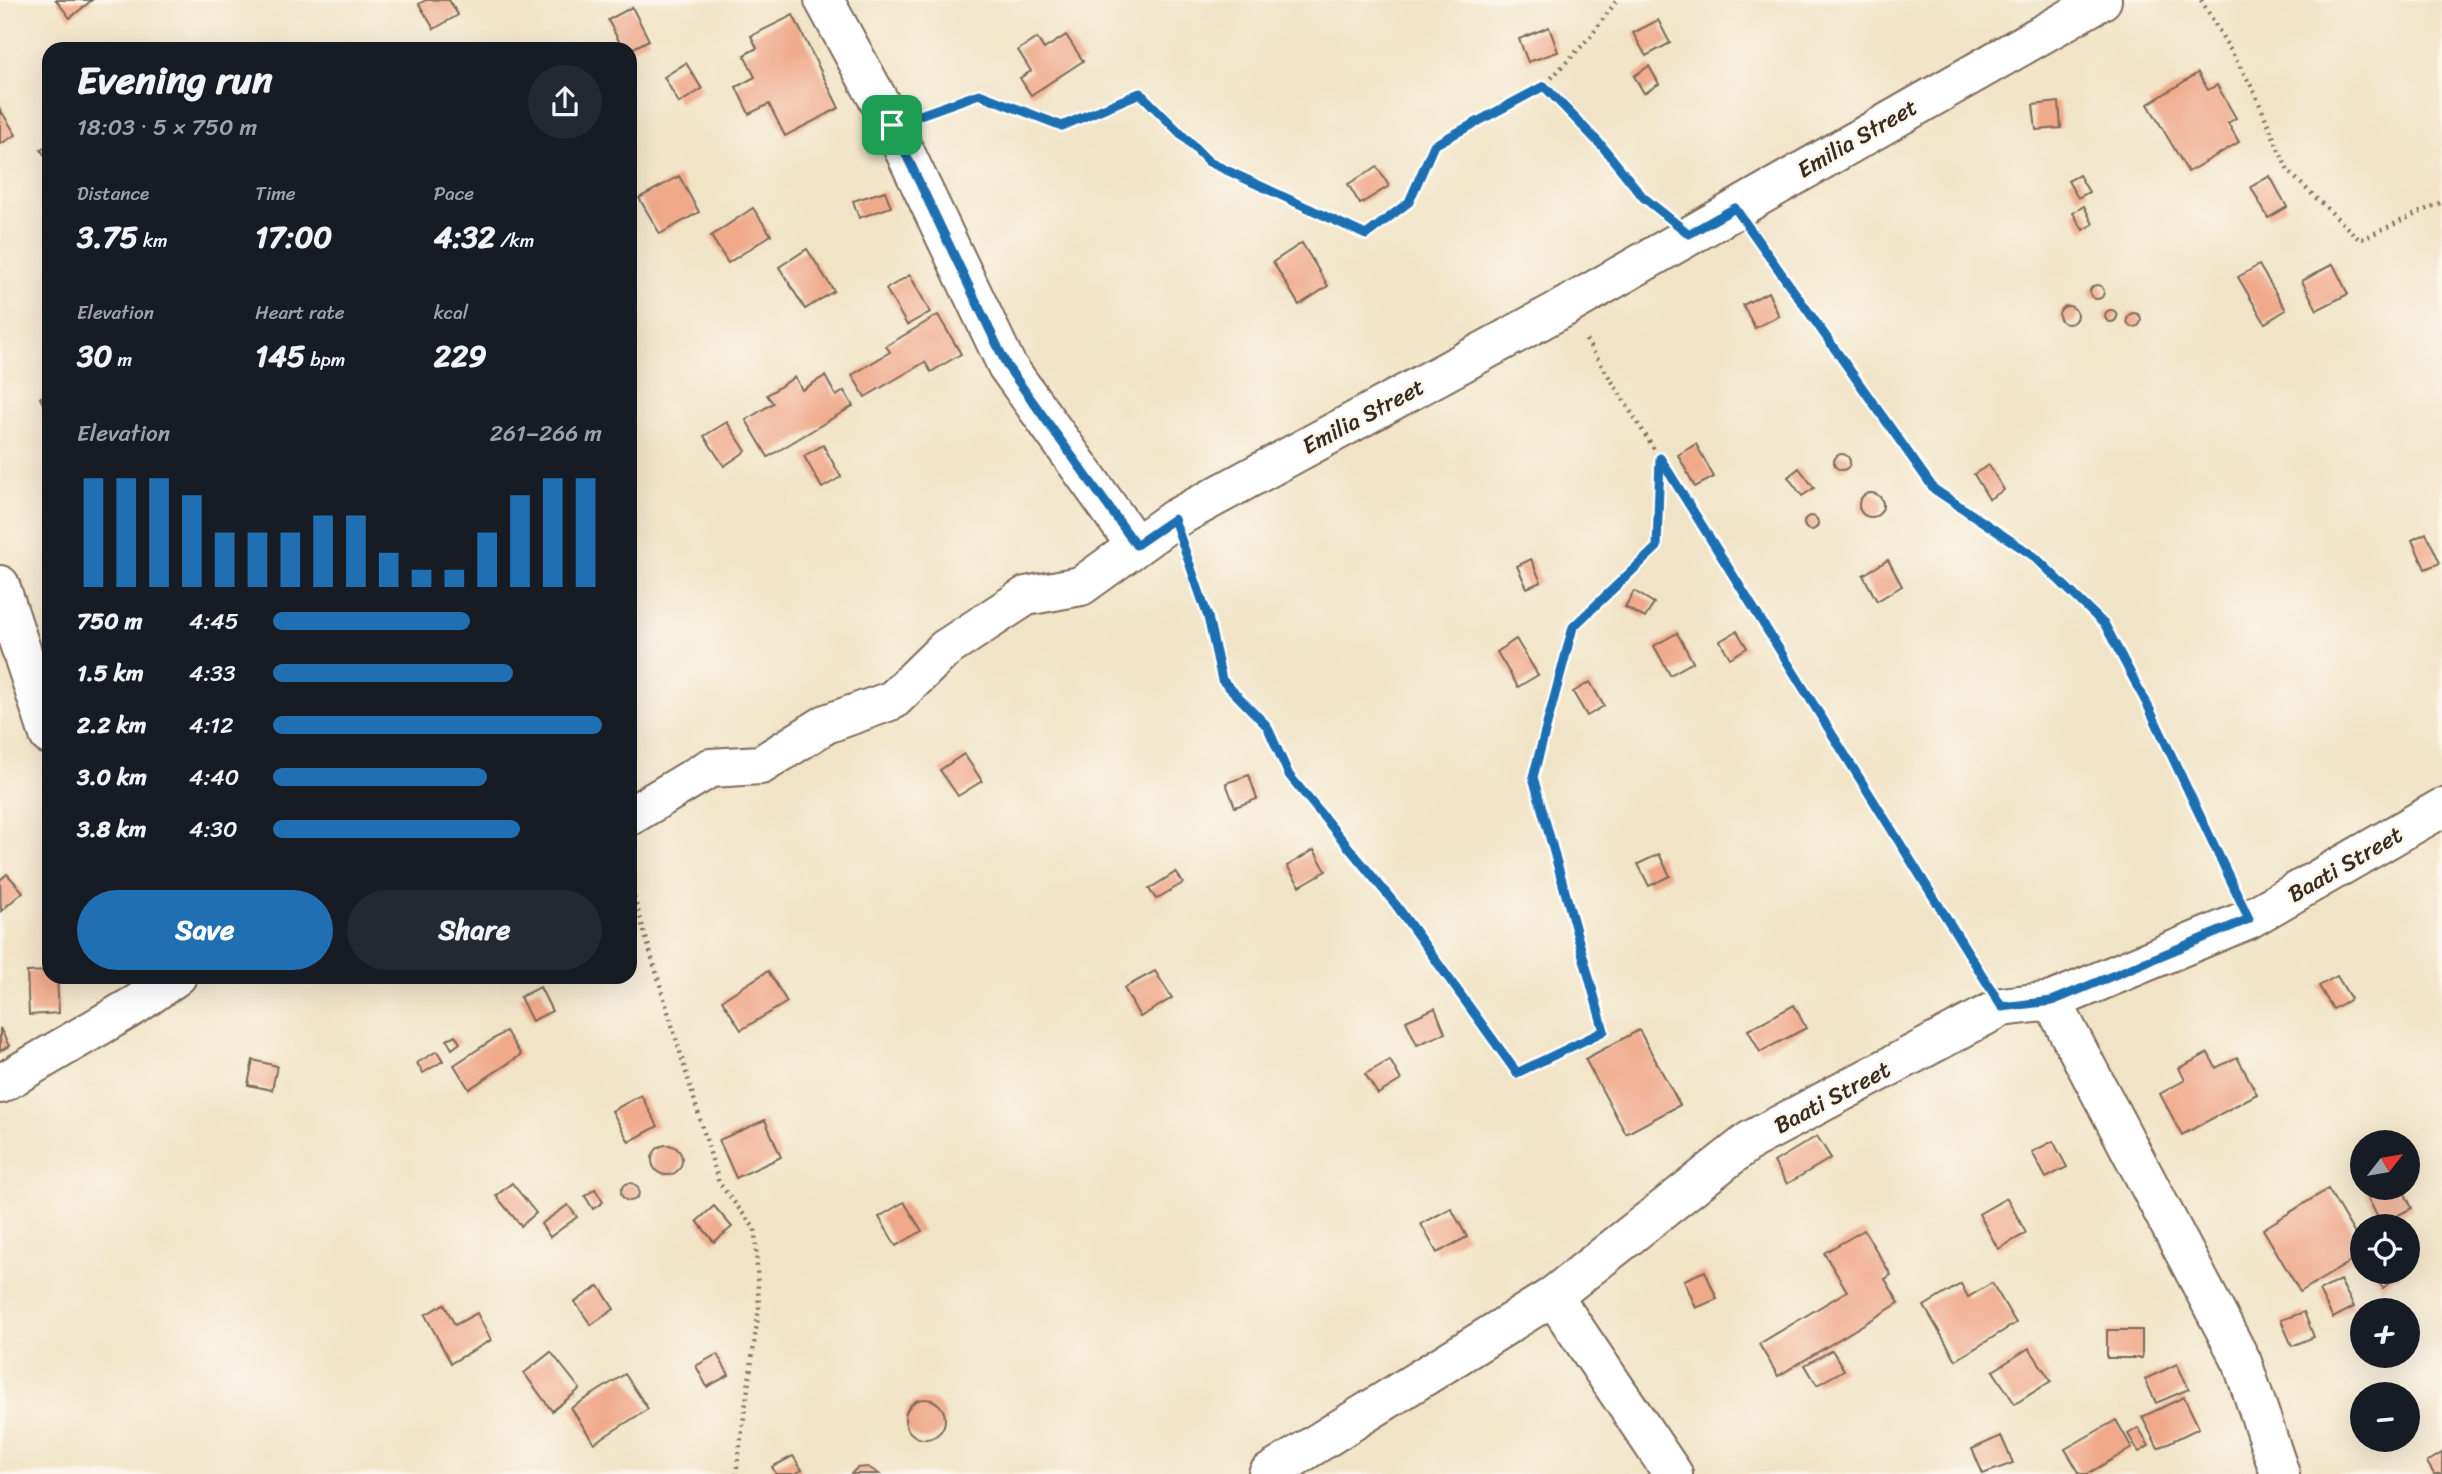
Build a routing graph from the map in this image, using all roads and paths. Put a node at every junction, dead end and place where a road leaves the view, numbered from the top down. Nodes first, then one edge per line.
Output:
1 (824, 0) edge
2 (1617, 0) edge
3 (2102, 0) edge
4 (2201, 0) edge
5 (1544, 86) junction
6 (892, 125) junction
7 (2442, 202) edge
8 (1735, 208) junction
9 (1689, 234) junction
10 (1565, 307) junction
11 (1660, 458) junction
12 (1174, 519) junction
13 (1136, 545) junction
14 (0, 585) edge
15 (42, 714) edge
16 (2442, 808) edge
17 (637, 812) edge
18 (637, 908) edge
19 (2249, 919) junction
20 (151, 984) edge
21 (132, 990) edge
22 (2052, 1001) junction
23 (2002, 1007) junction
24 (0, 1084) edge
25 (1553, 1296) junction
26 (736, 1474) edge
27 (1268, 1474) edge
28 (1673, 1474) edge
29 (2280, 1474) edge

1 - 6 street
2 - 5 path
3 - 8 street, Emilia Street
4 - 7 path
5 - 6 path
5 - 9 path
6 - 13 street
8 - 9 street, Emilia Street
8 - 19 path
9 - 10 street, Emilia Street
10 - 11 path
10 - 12 street, Emilia Street
11 - 12 path
11 - 23 path
12 - 13 street, Emilia Street
13 - 17 street, Emilia Street
14 - 15 street
16 - 19 street, Baati Street
18 - 26 path
19 - 22 street, Baati Street
20 - 21 street
21 - 24 street
22 - 23 street, Baati Street
22 - 29 street
23 - 25 street, Baati Street
25 - 27 street, Baati Street
25 - 28 street

